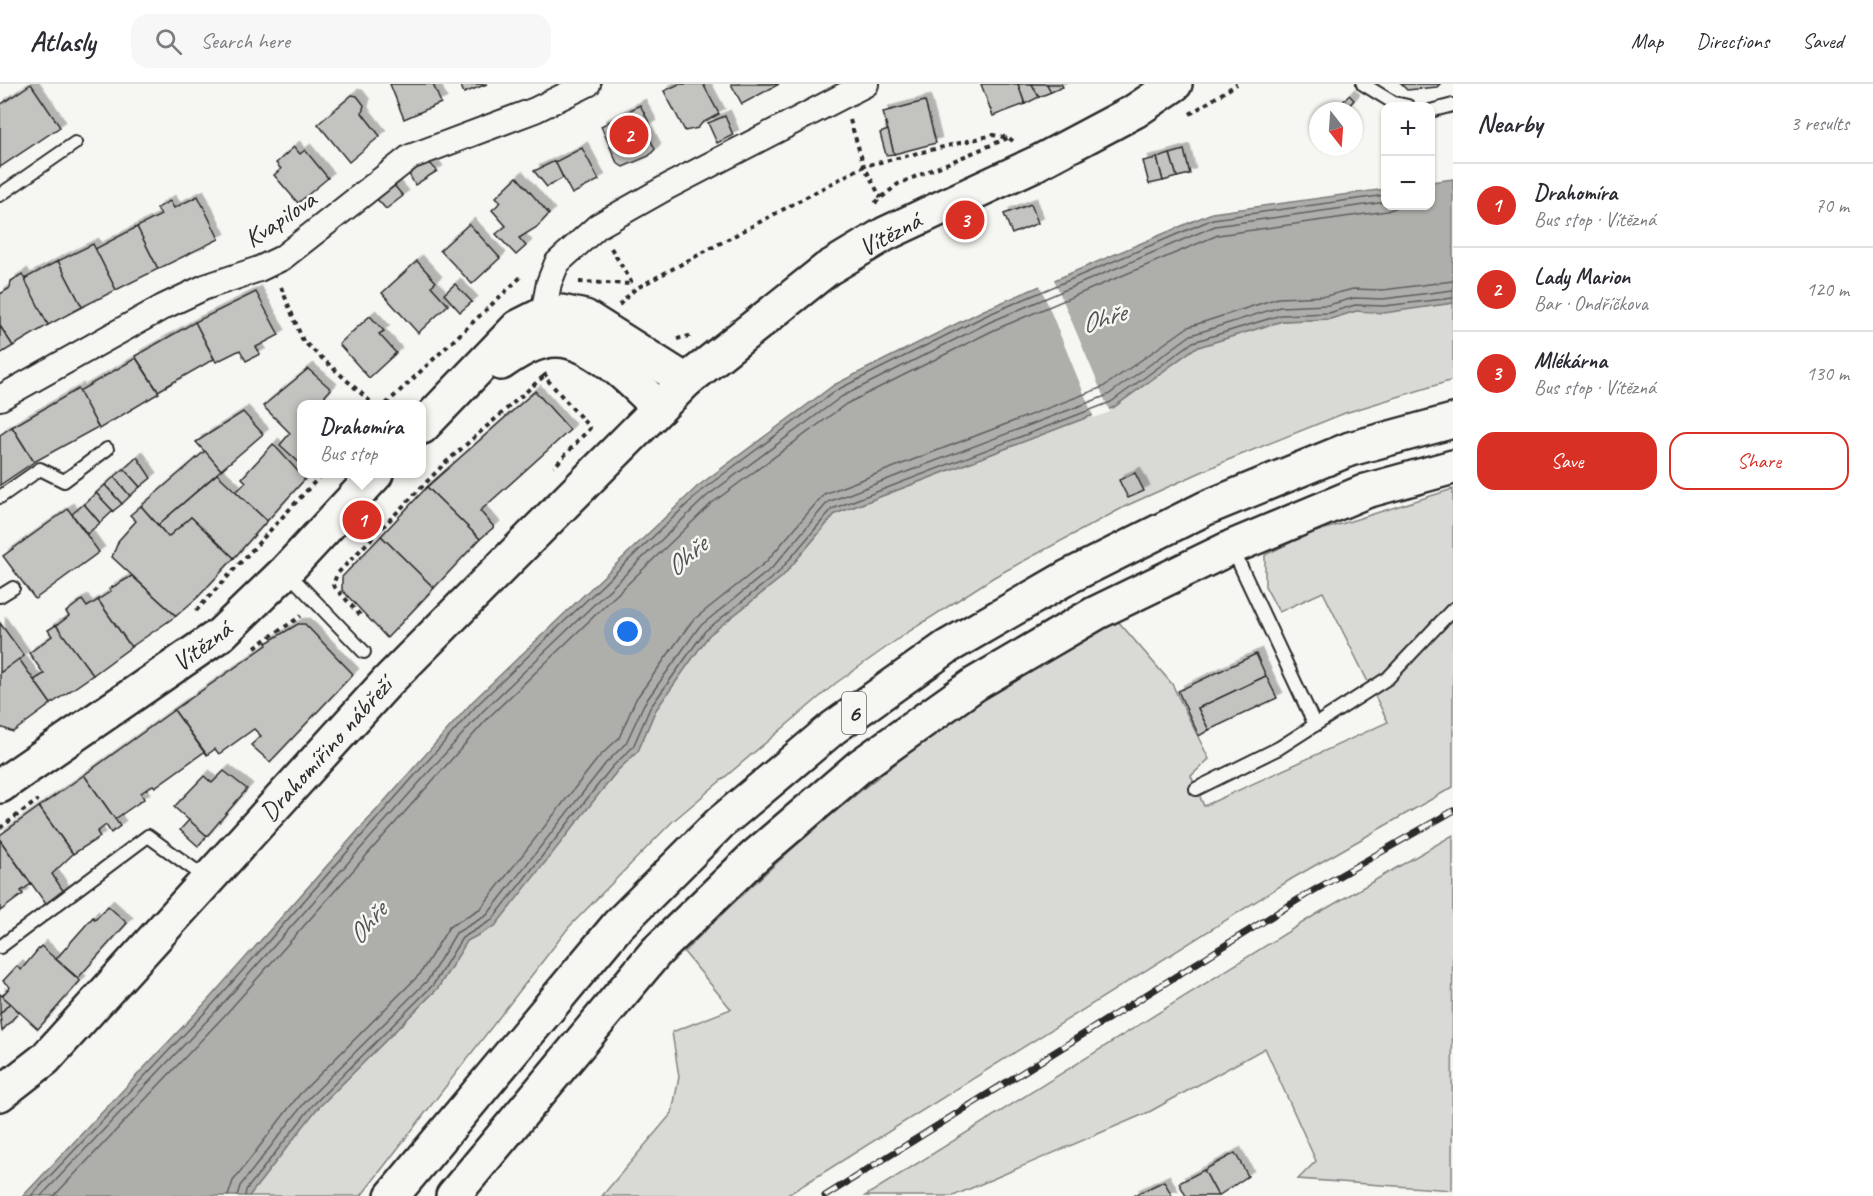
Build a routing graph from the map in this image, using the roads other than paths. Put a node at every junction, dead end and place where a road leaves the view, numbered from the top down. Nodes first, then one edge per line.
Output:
1 (588, 84) edge
2 (866, 84) edge
3 (1175, 84) edge
4 (1363, 84) edge
5 (1392, 102) edge
6 (1453, 105) edge
7 (1435, 110) edge
8 (75, 143) dead end
9 (0, 195) edge
10 (540, 328) junction
11 (686, 381) junction
12 (0, 398) edge
13 (659, 408) junction
14 (1453, 421) edge
15 (426, 423) edge
16 (107, 449) dead end
17 (1453, 467) edge
18 (372, 478) edge
19 (0, 497) edge
20 (1232, 547) junction
21 (286, 571) junction
22 (13, 588) dead end
23 (0, 597) edge
24 (1453, 609) edge
25 (363, 652) dead end
26 (1316, 724) junction
27 (0, 786) edge
28 (1196, 789) dead end
29 (208, 879) junction
30 (0, 947) edge
31 (0, 1094) edge
32 (392, 1196) edge
33 (453, 1196) edge

1 - 12 street, Kvapilova
2 - 10 street
3 - 11 main road, Vítězná
4 - 5 lane
6 - 7 lane
8 - 9 lane
10 - 11 main road
10 - 13 main road
10 - 15 main road
11 - 13 main road, Vítězná
13 - 29 main road, Drahomířino nábřeží
14 - 32 main road, 6
16 - 19 lane
17 - 20 main road, 6
18 - 21 main road, Vítězná
20 - 26 lane
20 - 33 main road, 6
21 - 25 lane
21 - 27 main road, Vítězná
22 - 23 lane
24 - 26 lane
26 - 28 lane
29 - 30 lane
29 - 31 main road, Drahomířino nábřeží

